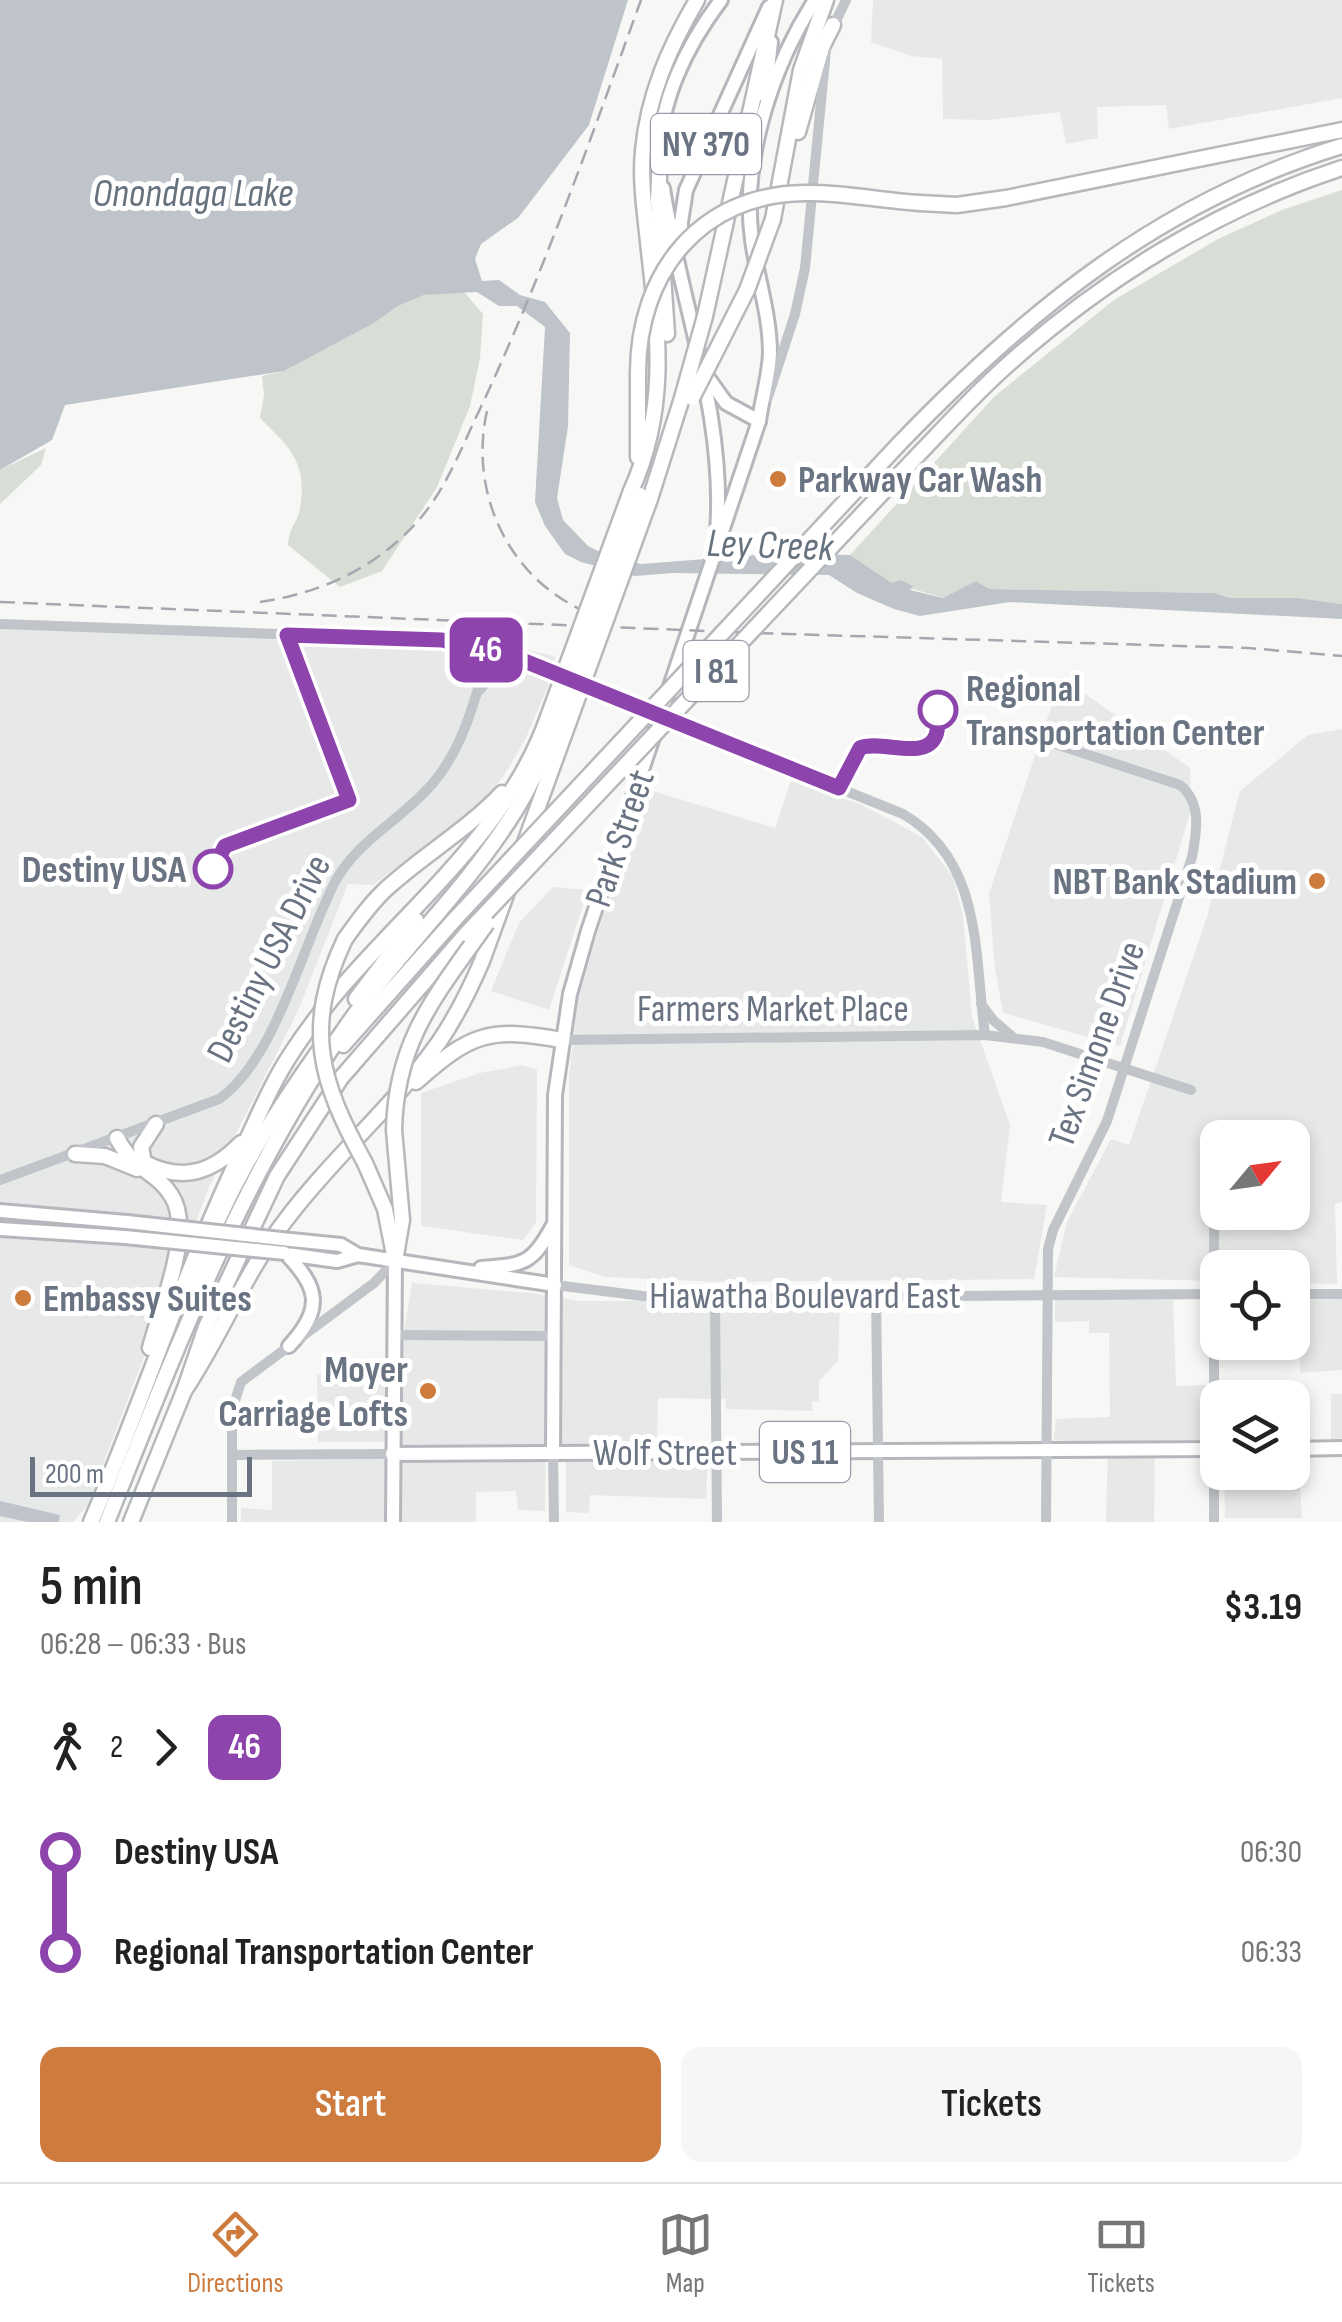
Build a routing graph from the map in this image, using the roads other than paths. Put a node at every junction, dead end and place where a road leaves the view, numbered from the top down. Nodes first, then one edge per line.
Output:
1 (697, 0) edge
2 (722, 0) edge
3 (774, 0) edge
4 (815, 0) edge
5 (826, 0) edge
6 (846, 0) edge
7 (833, 25) junction
8 (763, 119) junction
9 (1342, 130) edge
10 (1342, 146) edge
11 (660, 156) junction
12 (1342, 168) edge
13 (773, 219) junction
14 (686, 298) junction
15 (706, 358) junction
16 (687, 398) junction
17 (759, 421) junction
18 (640, 495) junction
19 (715, 554) junction
20 (0, 624) edge
21 (442, 640) junction
22 (489, 651) junction
23 (522, 660) junction
24 (476, 694) junction
25 (660, 717) junction
26 (558, 720) junction
27 (1038, 738) dead end
28 (531, 757) junction
29 (469, 847) junction
30 (513, 885) junction
31 (980, 1002) junction
32 (985, 1035) junction
33 (1015, 1038) junction
34 (562, 1040) junction
35 (1124, 1068) junction
36 (1190, 1090) dead end
37 (371, 1122) junction
38 (156, 1124) junction
39 (254, 1126) junction
40 (285, 1127) junction
41 (120, 1137) junction
42 (75, 1154) junction
43 (144, 1167) junction
44 (0, 1180) edge
45 (0, 1211) edge
46 (554, 1225) junction
47 (0, 1229) edge
48 (288, 1247) junction
49 (395, 1261) junction
50 (461, 1270) junction
51 (556, 1284) junction
52 (1200, 1294) edge
53 (1310, 1294) edge
54 (1342, 1294) edge
55 (1047, 1295) junction
56 (876, 1296) junction
57 (715, 1298) junction
58 (394, 1335) junction
59 (555, 1336) junction
60 (179, 1346) junction
61 (289, 1346) junction
62 (184, 1391) junction
63 (132, 1417) junction
64 (1342, 1448) edge
65 (1200, 1449) edge
66 (1310, 1449) edge
67 (1045, 1450) junction
68 (880, 1451) junction
69 (718, 1452) junction
70 (553, 1453) junction
71 (392, 1454) junction
72 (232, 1455) junction
73 (1215, 1490) edge
74 (91, 1522) edge
75 (107, 1522) edge
76 (131, 1522) edge
77 (232, 1522) edge
78 (393, 1522) edge
79 (554, 1522) edge
80 (717, 1522) edge
81 (879, 1522) edge
82 (1046, 1522) edge
83 (1214, 1522) edge

1 - 18 highway
2 - 11 main road
3 - 8 main road, NY 370
3 - 14 main road, NY 370
3 - 16 highway, bridge
4 - 8 main road
5 - 13 highway
6 - 7 street, Park Street
7 - 13 highway
7 - 17 street, Park Street
8 - 17 main road, NY 370
9 - 18 highway, bridge
10 - 40 highway, I 81, bridge
11 - 14 main road
11 - 18 highway
12 - 30 highway, I 81, bridge
13 - 15 highway, bridge
14 - 15 main road, NY 370
15 - 16 highway, bridge
15 - 17 main road, NY 370
15 - 19 main road, NY 370
16 - 18 highway
17 - 19 main road, Park Street / NY 370
18 - 26 highway, bridge
19 - 25 main road, Park Street / NY 370
20 - 21 street
21 - 22 street
21 - 24 street
22 - 23 street
22 - 24 street, Destiny USA Drive
23 - 24 street
23 - 25 street
24 - 38 street, Destiny USA Drive
25 - 31 street
25 - 34 main road, Park Street / NY 370
26 - 28 highway
26 - 37 highway
26 - 40 highway
27 - 35 street, Tex Simone Drive
28 - 29 highway
28 - 49 highway, bridge
29 - 39 highway
29 - 60 highway
30 - 49 highway, bridge
30 - 62 highway, I 81, bridge
31 - 32 street
31 - 33 street
32 - 33 street, Farmers Market Place
32 - 34 street, Farmers Market Place
33 - 35 street, Farmers Market Place
34 - 37 highway
34 - 46 main road, Park Street / NY 370
35 - 36 street, Farmers Market Place
35 - 55 street, Tex Simone Drive
37 - 62 highway
38 - 41 street, Destiny USA Drive
38 - 43 highway
39 - 43 highway
39 - 63 highway
40 - 60 highway, I 81
41 - 42 street, Destiny USA Drive
41 - 43 highway
42 - 43 highway
42 - 44 street, Destiny USA Drive
43 - 63 highway
45 - 48 main road, bridge
46 - 50 main road
46 - 51 main road, Park Street / NY 370
47 - 48 main road, bridge
48 - 49 main road, Hiawatha Boulevard East
48 - 61 main road
49 - 50 main road, Hiawatha Boulevard East
49 - 58 main road
49 - 61 street
50 - 51 main road, Hiawatha Boulevard East
51 - 57 street, Hiawatha Boulevard East
51 - 59 main road, Park Street / NY 370
52 - 55 street, Hiawatha Boulevard East
53 - 54 street
55 - 56 street, Hiawatha Boulevard East
55 - 67 street, Tex Simone Drive
56 - 57 street, Hiawatha Boulevard East
56 - 68 street
57 - 69 street
58 - 59 street
58 - 71 main road
59 - 70 main road, Park Street / NY 370
60 - 75 highway, I 81
61 - 72 street
62 - 76 highway, I 81
63 - 74 highway
64 - 66 main road
65 - 67 main road, Wolf Street / US 11
67 - 68 main road, Wolf Street / US 11
67 - 82 street, Tex Simone Drive
68 - 69 main road, Wolf Street / US 11
68 - 81 street
69 - 70 main road, Wolf Street / US 11
69 - 80 street
70 - 71 main road, Wolf Street / US 11
70 - 79 street, Park Street
71 - 72 street, Wolf Street
71 - 78 main road
72 - 77 street
73 - 83 street

